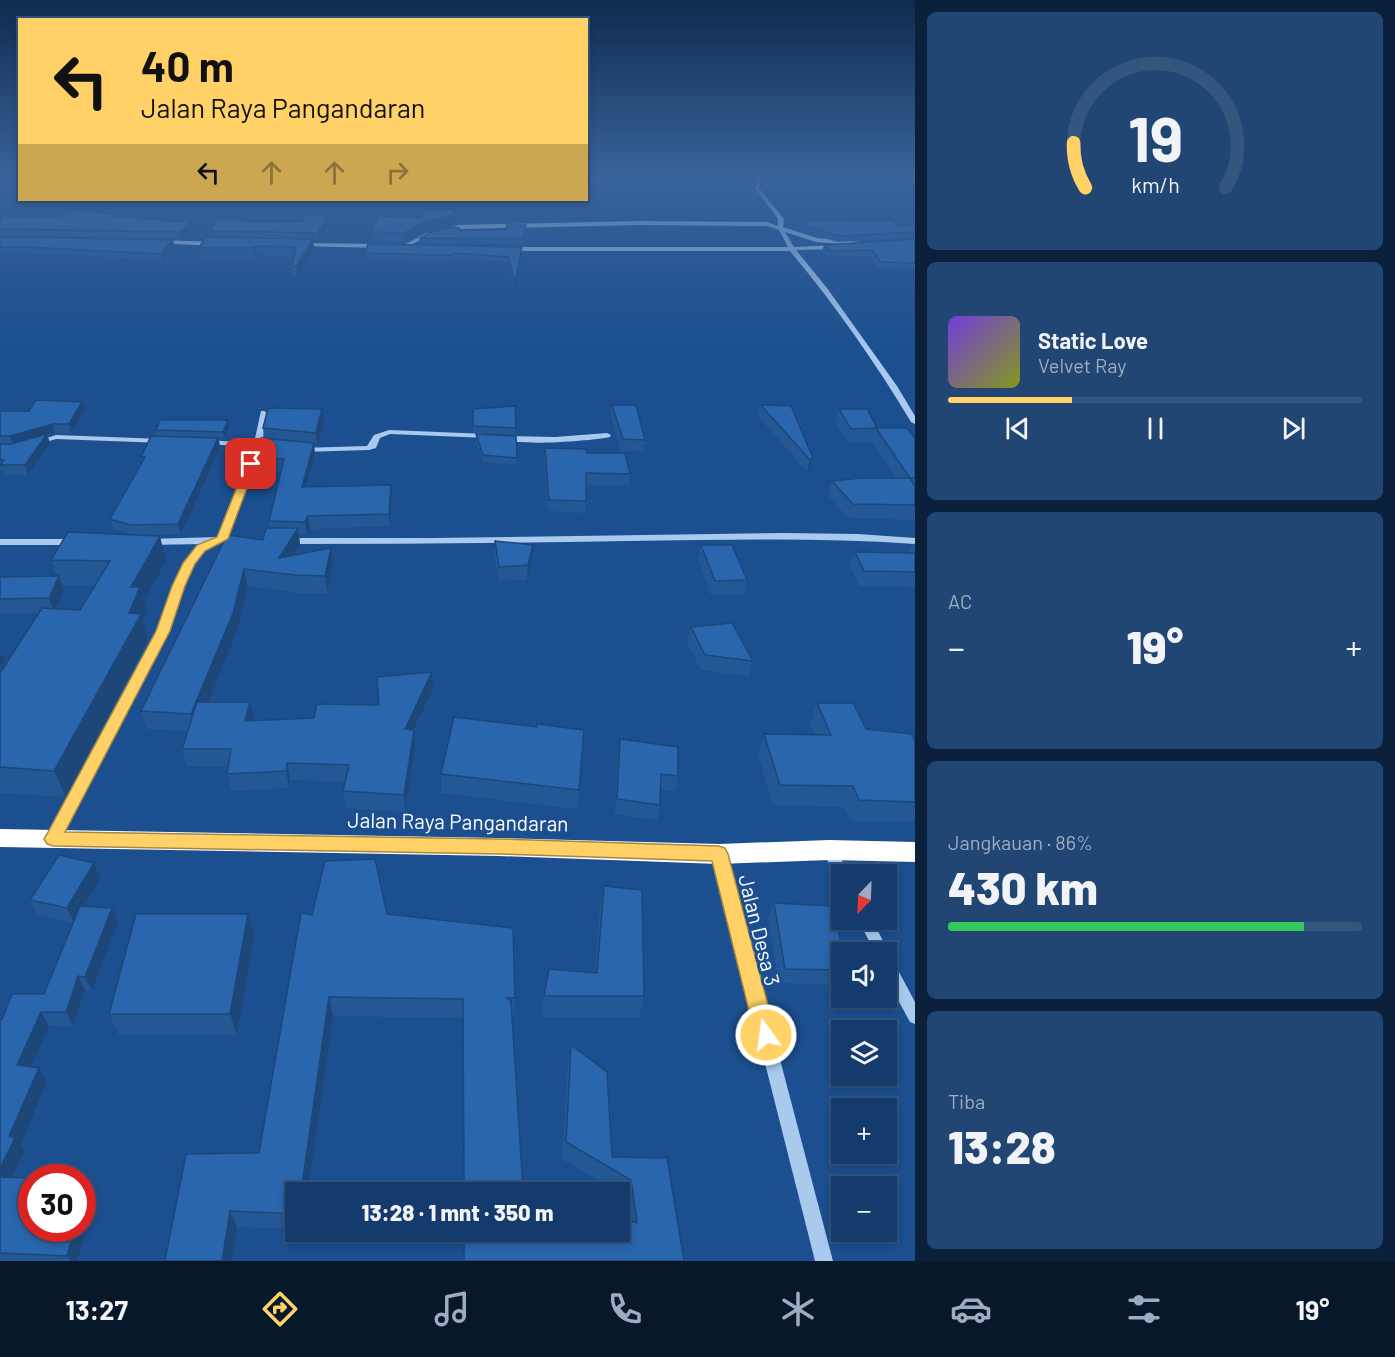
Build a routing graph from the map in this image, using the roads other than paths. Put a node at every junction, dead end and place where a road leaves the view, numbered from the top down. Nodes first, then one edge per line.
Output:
1 (432, 233) edge
2 (783, 233) edge
3 (797, 233) edge
4 (150, 242) edge
5 (226, 244) edge
6 (295, 245) edge
7 (384, 246) edge
8 (394, 246) edge
9 (405, 246) junction
10 (416, 247) edge
11 (505, 249) edge
12 (792, 249) junction
13 (264, 413) edge
14 (915, 422) edge
15 (608, 435) dead end
16 (177, 441) edge
17 (200, 442) edge
18 (258, 445) junction
19 (23, 447) edge
20 (281, 447) edge
21 (293, 449) edge
22 (222, 539) junction
23 (255, 540) edge
24 (277, 540) edge
25 (915, 541) edge
26 (0, 542) edge
27 (87, 542) edge
28 (134, 542) edge
29 (0, 838) edge
30 (53, 839) junction
31 (829, 850) junction
32 (915, 852) edge
33 (719, 854) junction
34 (836, 864) edge
35 (897, 983) edge
36 (915, 1017) edge
37 (824, 1261) edge

1 - 9 street
2 - 12 street
3 - 12 street
4 - 5 street
6 - 7 street
8 - 9 street
9 - 10 street
11 - 12 street
12 - 14 street
13 - 18 street
15 - 21 street
16 - 19 street
17 - 18 street
18 - 20 street
18 - 22 street
22 - 23 street
22 - 28 street
22 - 30 street
24 - 25 street
26 - 27 street
29 - 30 highway, Jalan Raya Pangandaran
30 - 33 highway, Jalan Raya Pangandaran
31 - 32 highway, Jalan Raya Pangandaran
31 - 33 highway, Jalan Raya Pangandaran
31 - 34 street
33 - 37 street, Jalan Desa 3
35 - 36 street

